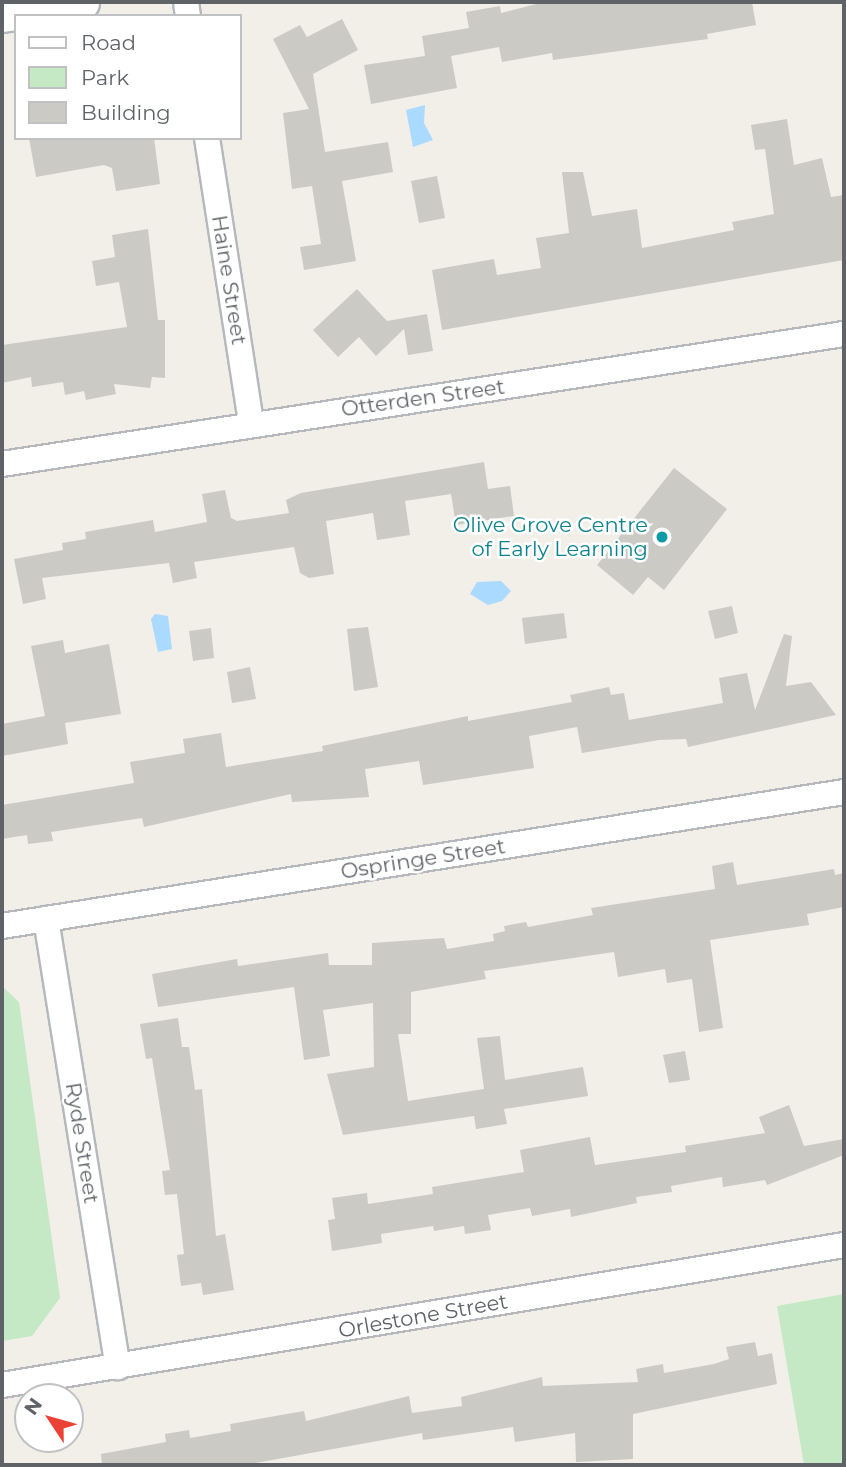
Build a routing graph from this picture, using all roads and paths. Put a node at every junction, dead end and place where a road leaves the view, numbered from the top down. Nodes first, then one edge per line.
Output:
1 (81, 2) edge
2 (2, 14) edge
3 (207, 140) edge
4 (844, 334) edge
5 (251, 423) junction
6 (2, 464) edge
7 (844, 792) edge
8 (46, 919) junction
9 (2, 926) edge
10 (844, 1245) edge
11 (118, 1367) junction
12 (2, 1385) edge

1 - 2 main road
3 - 5 street, Haine Street
4 - 5 street, Otterden Street
5 - 6 street, Otterden Street
7 - 8 street, Ospringe Street
8 - 9 street, Ospringe Street
8 - 11 street, Ryde Street
10 - 11 street, Orlestone Street
11 - 12 street, Orlestone Street

